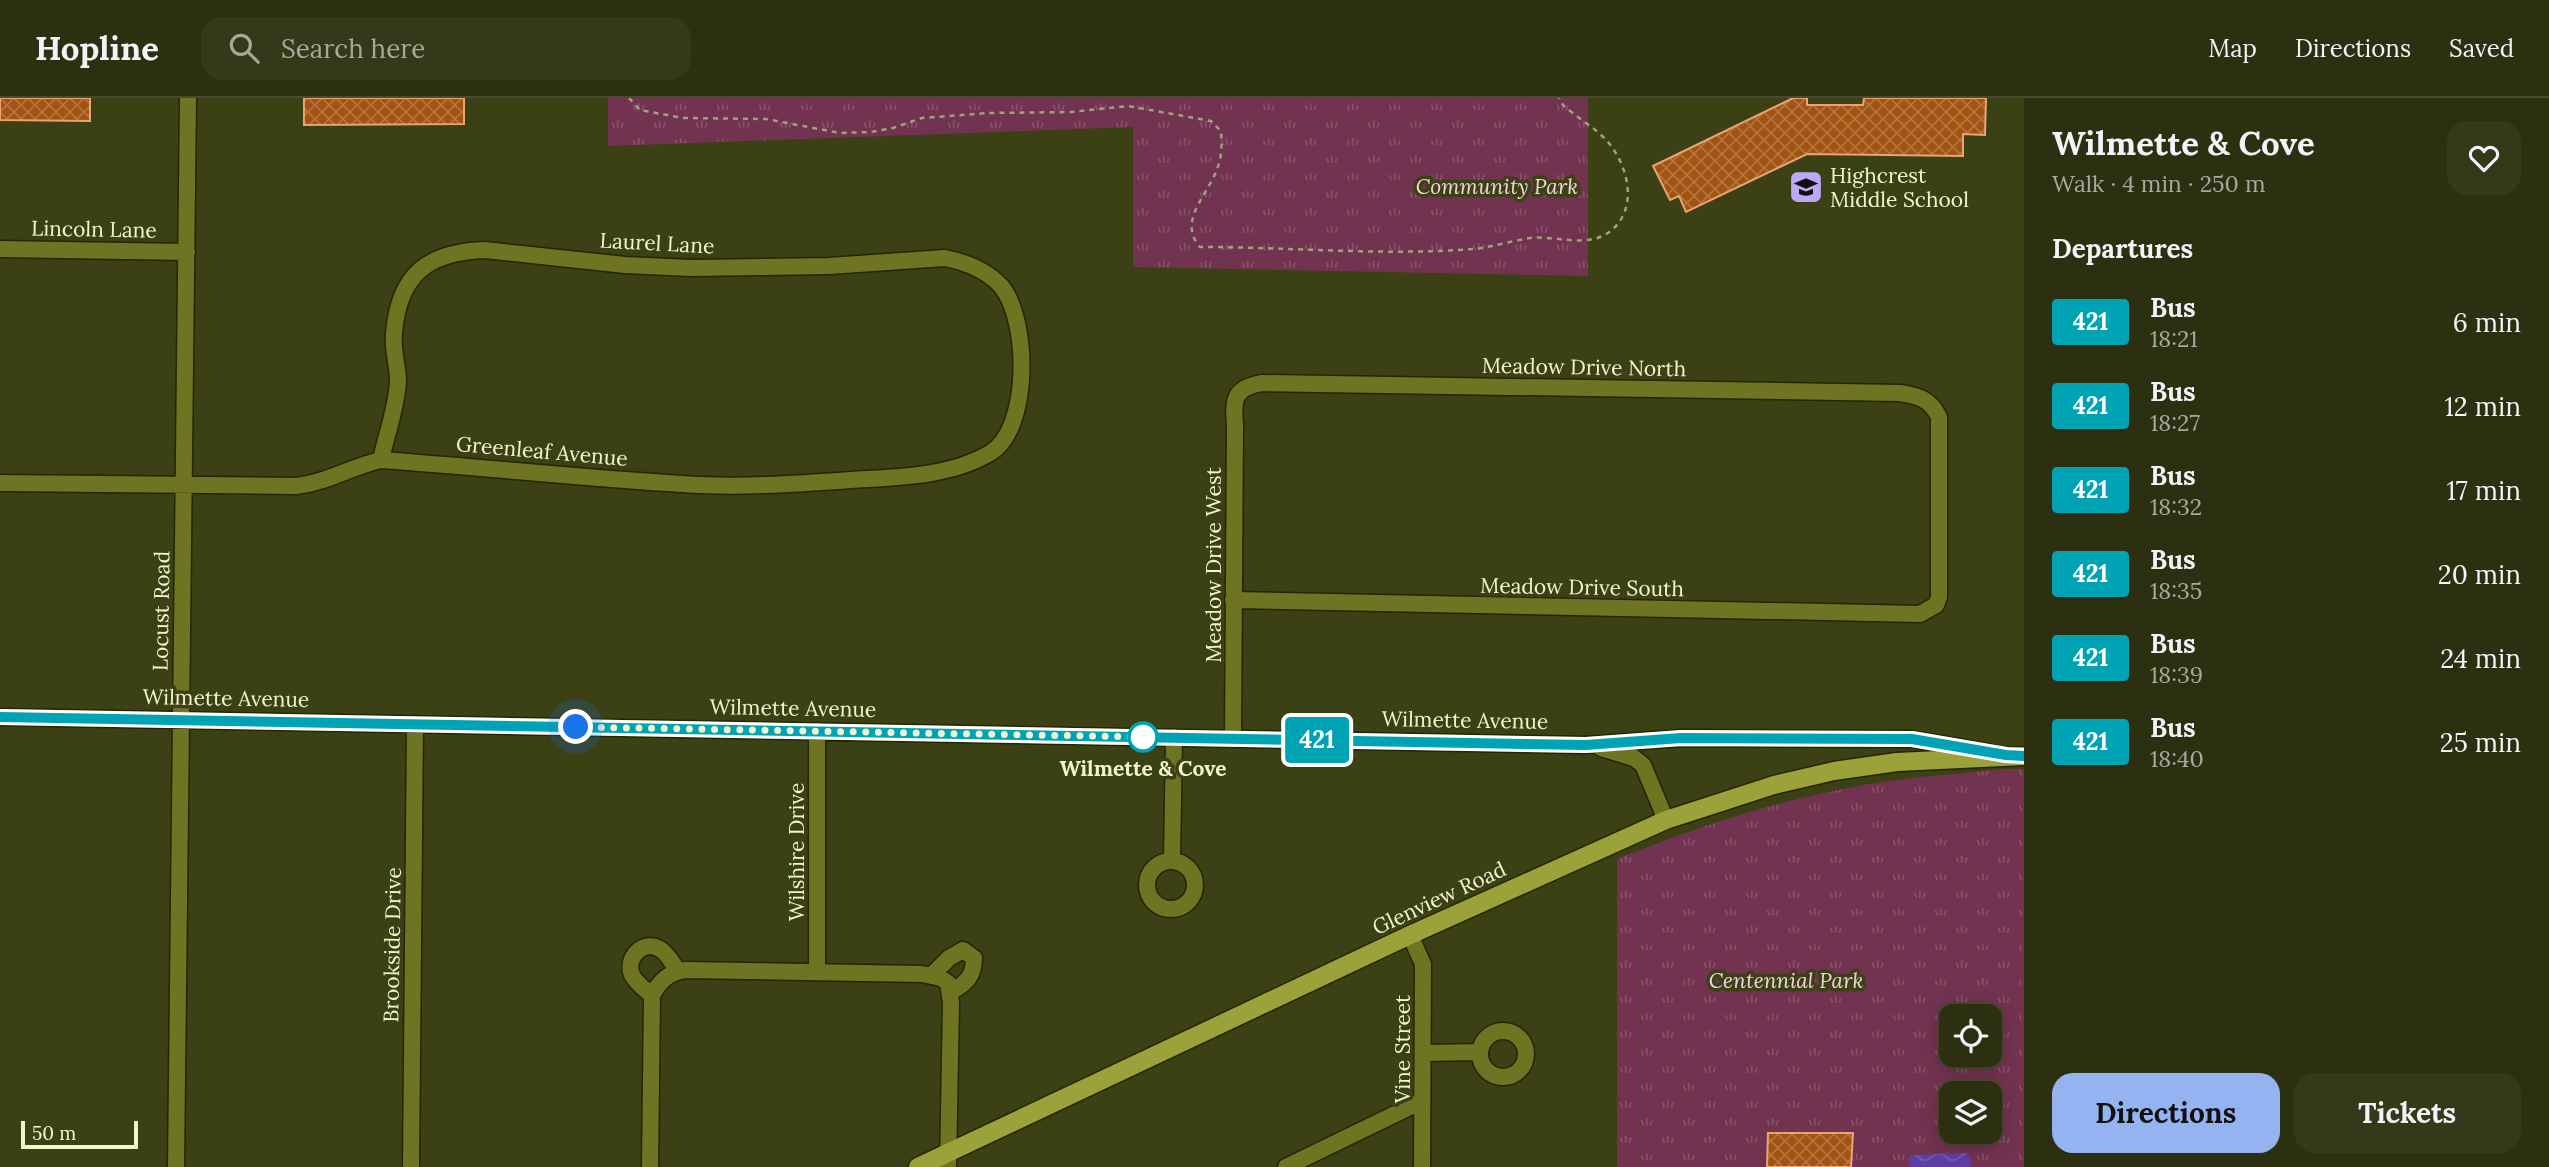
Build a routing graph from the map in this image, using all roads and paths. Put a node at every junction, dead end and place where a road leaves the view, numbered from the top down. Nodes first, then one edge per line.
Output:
1 (188, 98) edge
2 (629, 98) edge
3 (1559, 98) edge
4 (0, 249) edge
5 (187, 252) junction
6 (1021, 371) joint
7 (1239, 393) joint
8 (381, 460) junction
9 (0, 483) edge
10 (184, 486) junction
11 (1233, 600) junction
12 (1930, 611) joint
13 (0, 716) edge
14 (181, 720) junction
15 (415, 724) junction
16 (817, 731) junction
17 (1174, 737) junction
18 (1233, 738) junction
19 (1586, 745) junction
20 (2006, 755) junction
21 (2024, 756) edge
22 (1665, 820) junction
23 (1172, 860) dead end
24 (1410, 935) junction
25 (678, 971) junction
26 (817, 972) junction
27 (932, 975) junction
28 (951, 992) junction
29 (652, 996) junction
30 (1479, 1052) dead end
31 (1423, 1053) junction
32 (1422, 1101) junction
33 (948, 1160) edge
34 (176, 1167) edge
35 (411, 1167) edge
36 (650, 1167) edge
37 (918, 1167) edge
38 (1286, 1167) edge
39 (1422, 1167) edge

1 - 5 street, Locust Road
2 - 3 path
4 - 5 street, Lincoln Lane
5 - 10 street, Locust Road
6 - 8 street, Greenleaf Avenue
6 - 8 street, Laurel Lane
7 - 11 street, Meadow Drive West
7 - 12 street, Meadow Drive North
8 - 10 street, Greenleaf Avenue
9 - 10 street, Greenleaf Avenue
10 - 14 street, Locust Road
11 - 12 street, Meadow Drive South
11 - 18 street, Meadow Drive West
13 - 14 street, Wilmette Avenue
14 - 15 street, Wilmette Avenue
14 - 34 street, Locust Road
15 - 16 street, Wilmette Avenue
15 - 35 street, Brookside Drive
16 - 17 street, Wilmette Avenue
16 - 26 street, Wilshire Drive
17 - 18 street, Wilmette Avenue
17 - 23 street
18 - 19 street, Wilmette Avenue
19 - 20 street, Wilmette Avenue
19 - 22 street, Wilmette Avenue
20 - 21 main road, Wilmette Avenue
20 - 22 main road, Glenview Road
22 - 24 main road, Glenview Road
24 - 31 street, Vine Street
24 - 33 main road, Glenview Road
25 - 26 street
25 - 29 street
25 - 29 street
26 - 27 street
27 - 28 street
27 - 28 street
28 - 33 street
29 - 36 street
30 - 31 street
31 - 32 street, Vine Street
32 - 38 street
32 - 39 street, Vine Street
33 - 37 main road, Glenview Road

